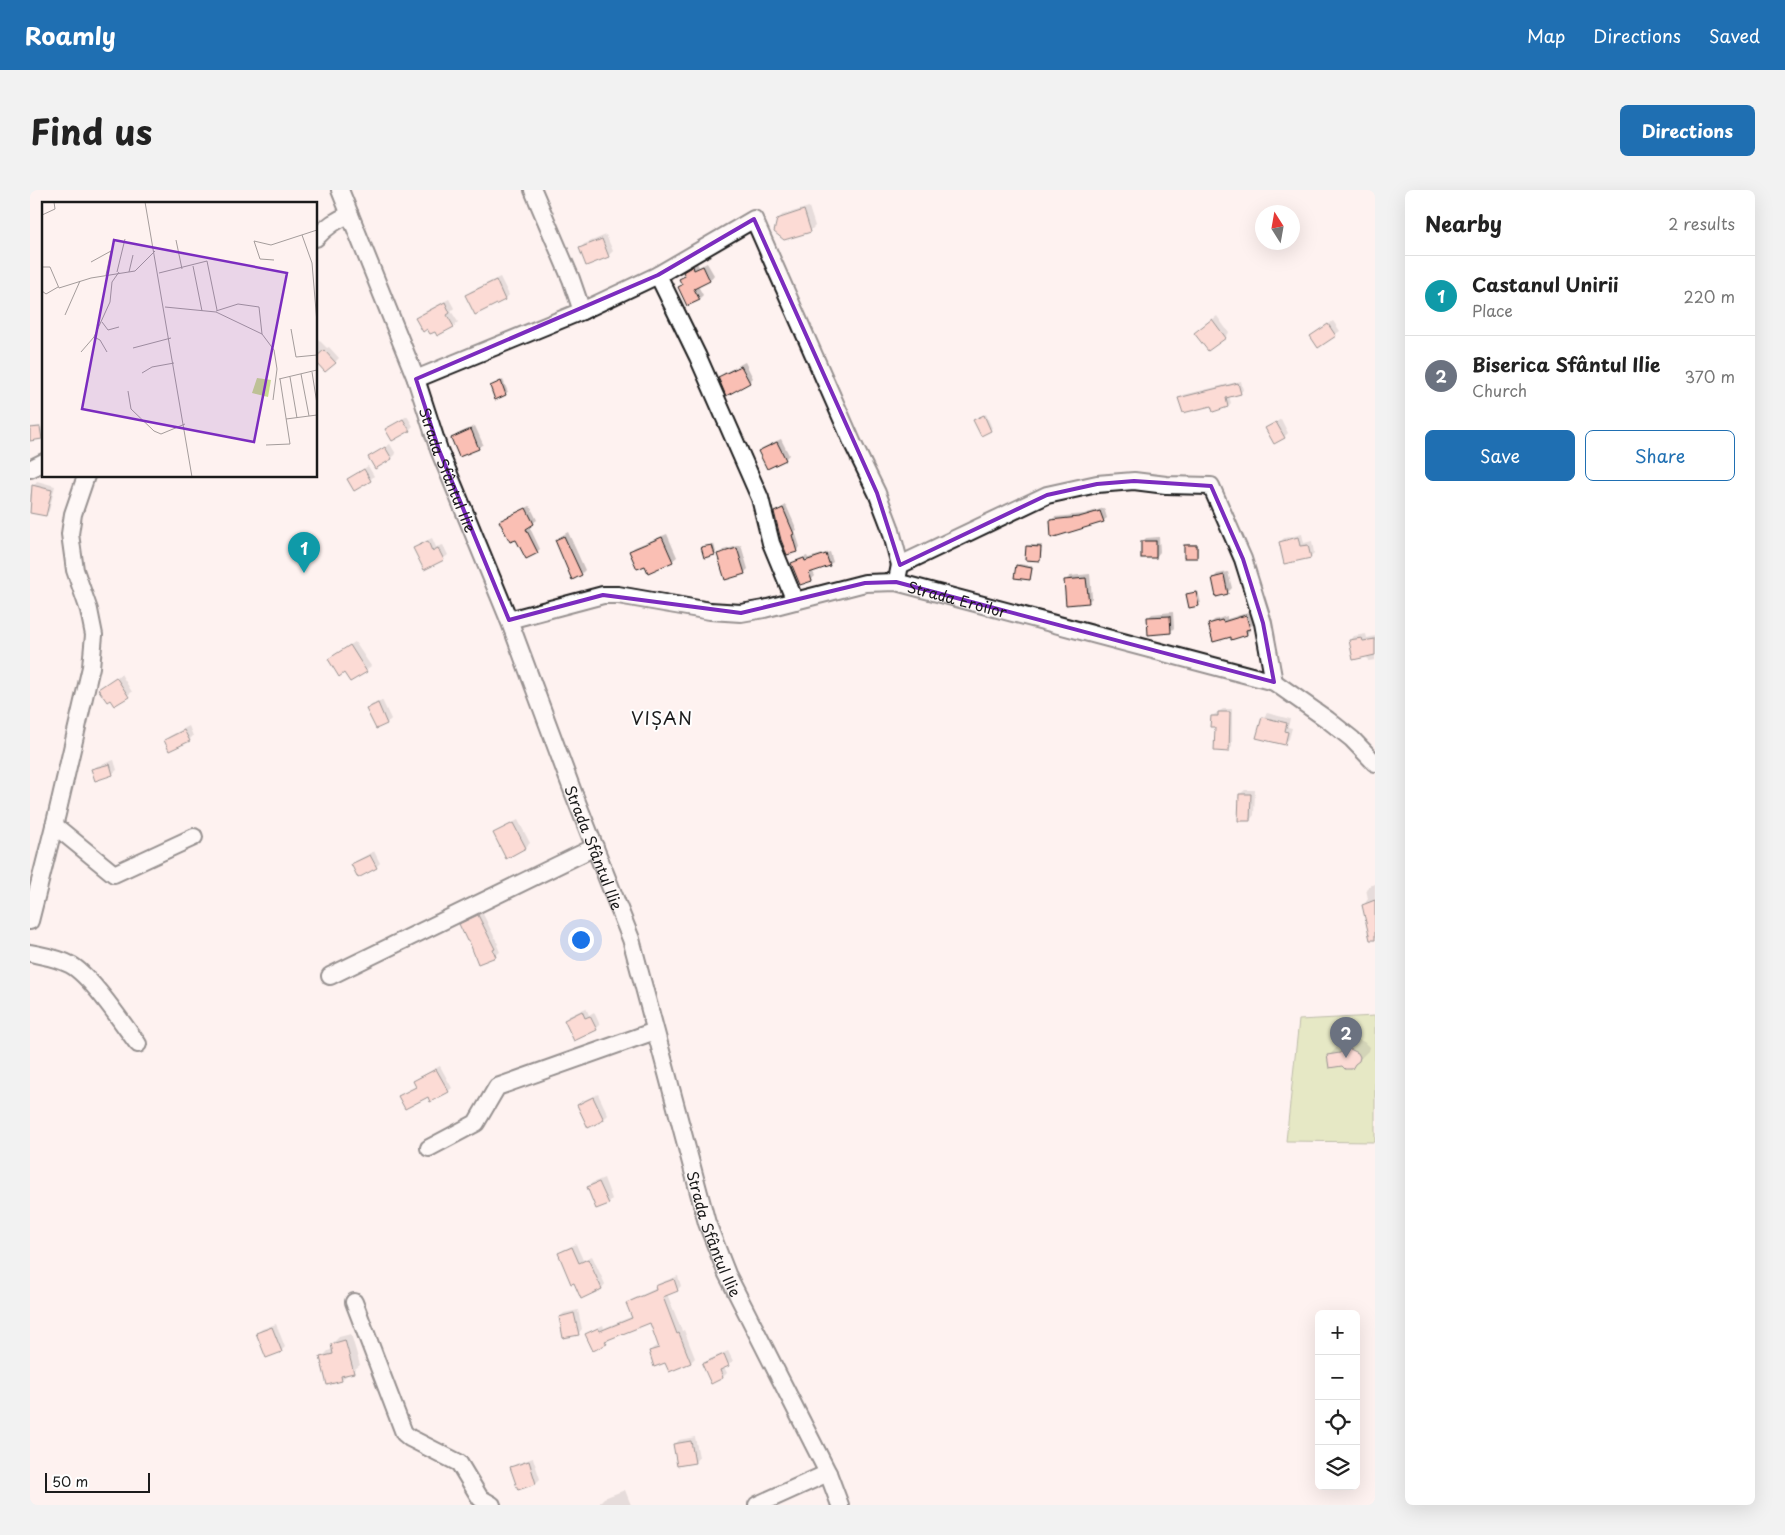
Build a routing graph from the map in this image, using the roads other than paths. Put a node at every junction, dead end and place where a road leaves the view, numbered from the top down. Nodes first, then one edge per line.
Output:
1 (340, 190) edge
2 (533, 190) edge
3 (350, 215) junction
4 (318, 236) edge
5 (658, 275) junction
6 (582, 311) junction
7 (416, 379) junction
8 (42, 463) edge
9 (30, 469) edge
10 (85, 478) edge
11 (900, 565) junction
12 (896, 582) junction
13 (795, 601) junction
14 (510, 620) junction
15 (1274, 682) junction
16 (1375, 763) edge
17 (54, 825) junction
18 (194, 837) dead end
19 (595, 848) junction
20 (30, 921) edge
21 (30, 953) edge
22 (330, 976) dead end
23 (655, 1031) junction
24 (138, 1044) dead end
25 (429, 1148) dead end
26 (354, 1302) dead end
27 (828, 1473) junction
28 (492, 1505) edge
29 (756, 1505) edge
30 (840, 1505) edge

1 - 3 street, Strada Sfântul Ilie
2 - 6 street
3 - 4 street
3 - 7 street, Strada Sfântul Ilie
5 - 6 street
5 - 11 street
5 - 13 street
6 - 7 street
7 - 14 street, Strada Sfântul Ilie
8 - 9 street
10 - 17 street
11 - 12 street
11 - 15 street
12 - 13 street, Strada Eroilor
12 - 15 street, Strada Eroilor
13 - 14 street, Strada Eroilor
14 - 19 street, Strada Sfântul Ilie
15 - 16 street, Strada Eroilor
17 - 18 street
17 - 20 street
19 - 22 street
19 - 23 street, Strada Sfântul Ilie
21 - 24 street
23 - 25 street
23 - 27 street, Strada Sfântul Ilie
26 - 28 street
27 - 29 street
27 - 30 street, Strada Sfântul Ilie

